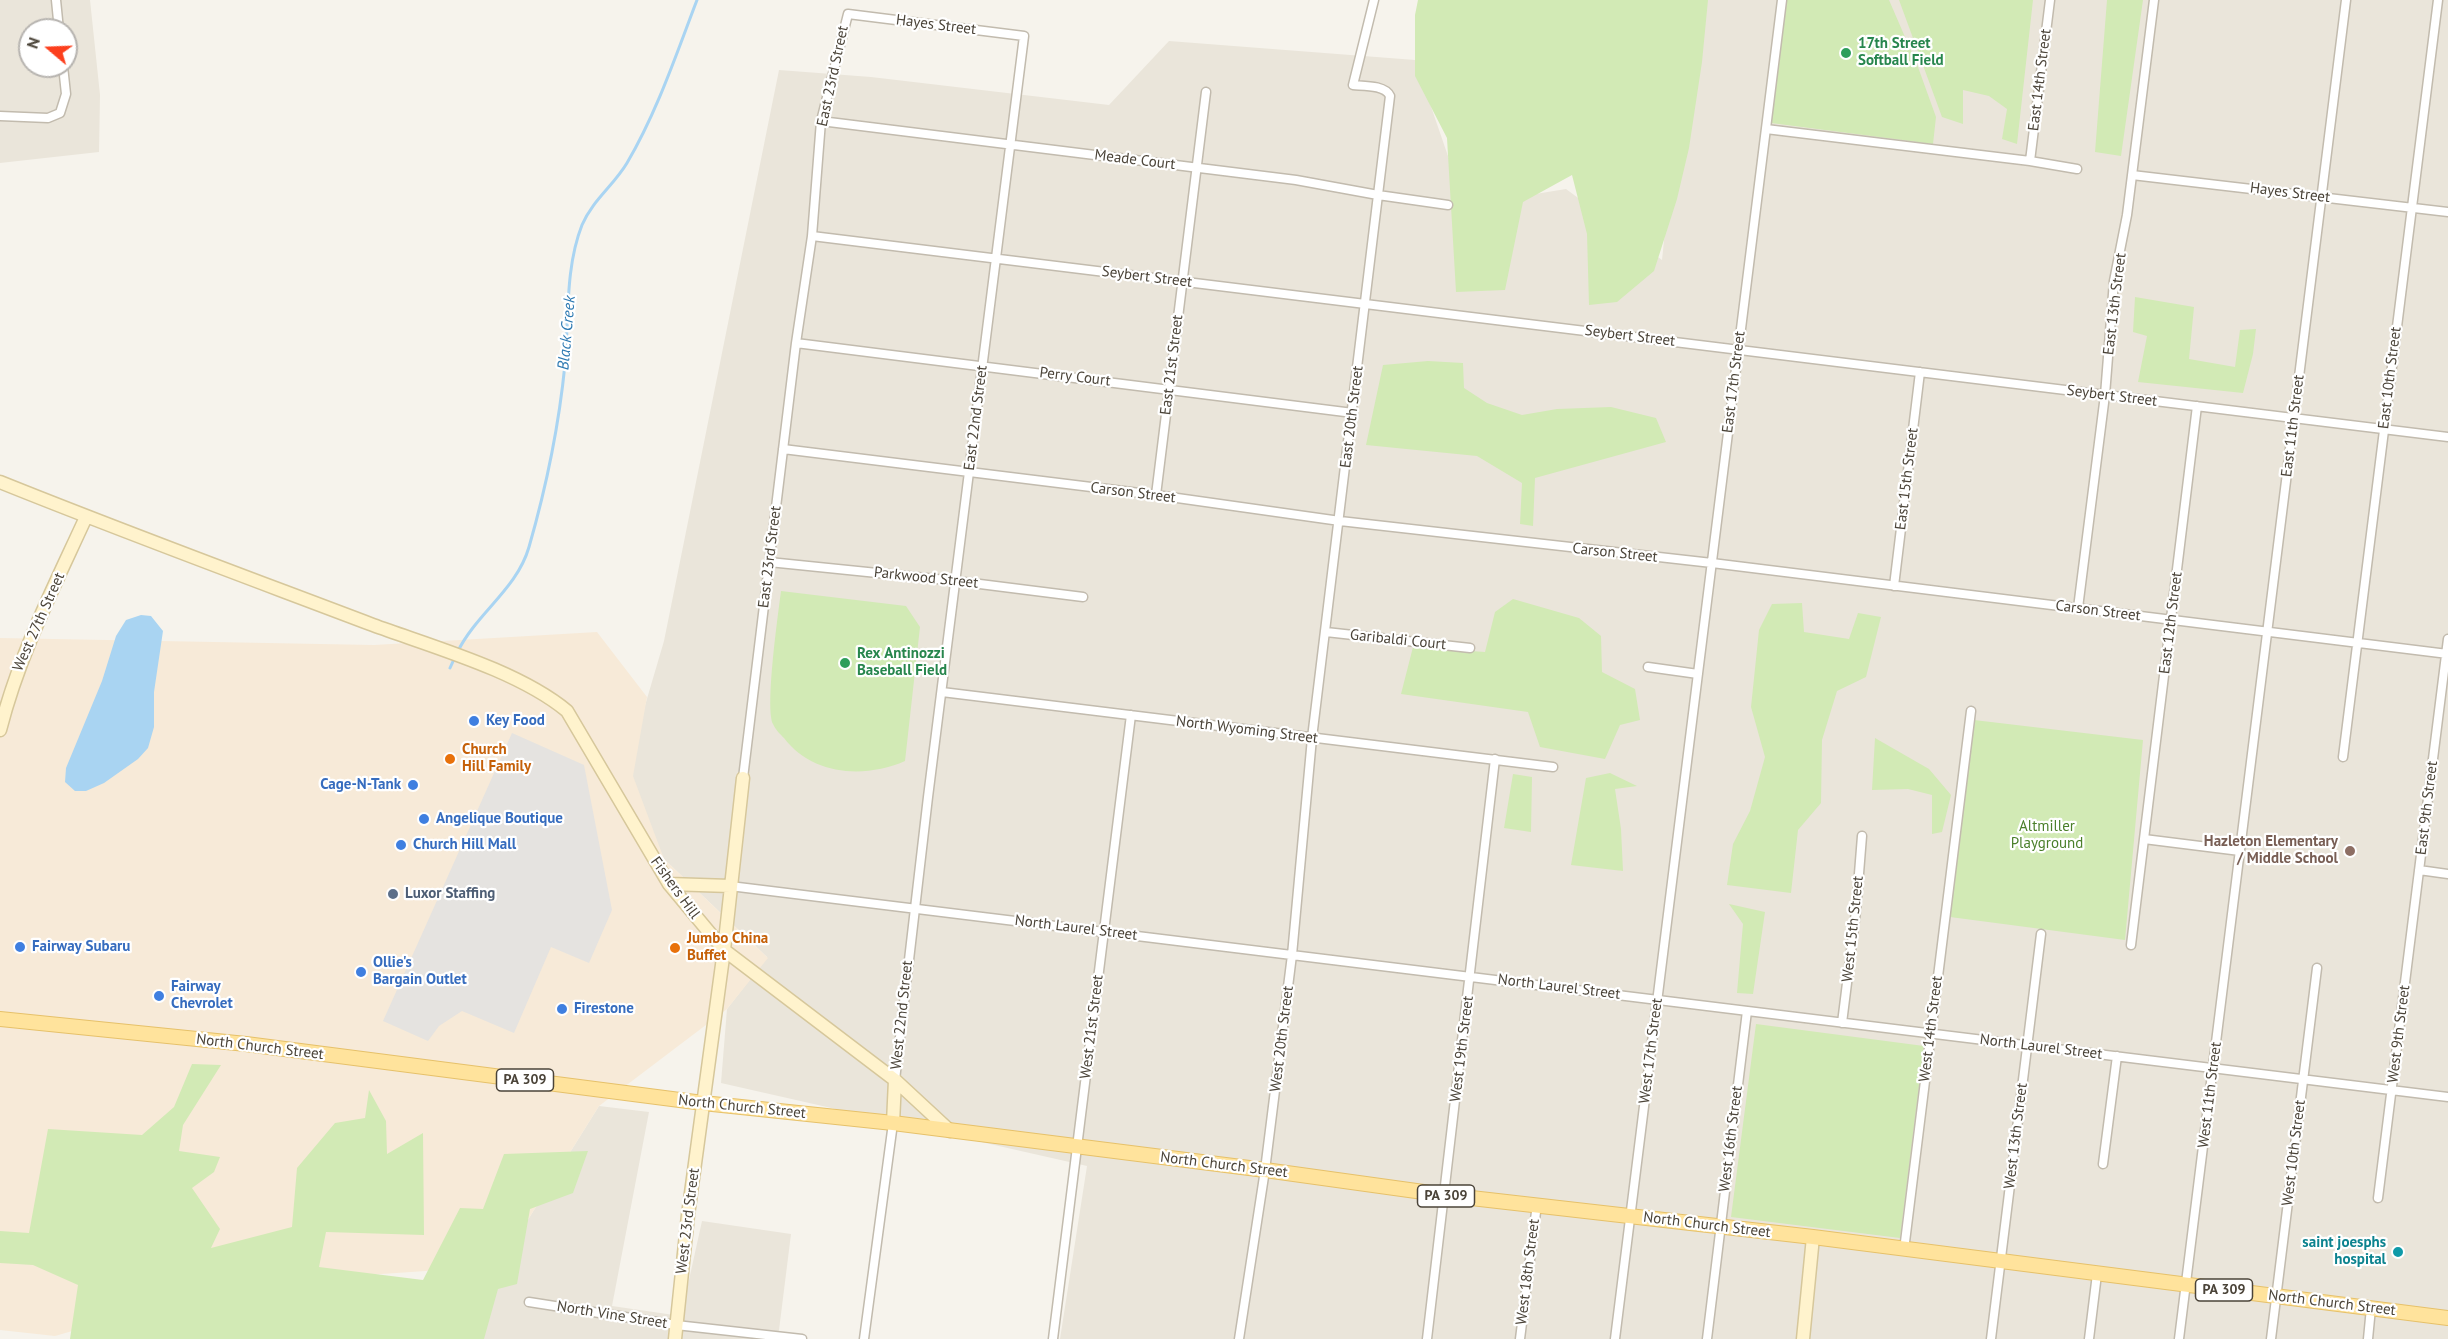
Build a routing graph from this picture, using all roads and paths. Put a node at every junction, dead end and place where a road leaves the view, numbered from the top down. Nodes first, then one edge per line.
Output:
1 (56, 0) edge
2 (1374, 0) edge
3 (1782, 0) edge
4 (2050, 0) edge
5 (2154, 0) edge
6 (2346, 0) edge
7 (2438, 0) edge
8 (848, 14) joint
9 (58, 18) edge
10 (64, 78) edge
11 (1206, 92) dead end
12 (0, 116) edge
13 (821, 121) junction
14 (1766, 129) junction
15 (1010, 145) junction
16 (2030, 161) junction
17 (1197, 168) junction
18 (2077, 169) dead end
19 (2132, 175) junction
20 (1378, 195) junction
21 (2321, 197) junction
22 (1448, 205) dead end
23 (2412, 208) junction
24 (2448, 212) edge
25 (812, 236) junction
26 (996, 259) junction
27 (1183, 282) junction
28 (1366, 304) junction
29 (796, 343) junction
30 (1738, 350) junction
31 (982, 366) junction
32 (1920, 372) junction
33 (1169, 389) junction
34 (2105, 395) junction
35 (2197, 406) junction
36 (1353, 412) junction
37 (2294, 418) junction
38 (2384, 429) junction
39 (2448, 437) edge
40 (783, 449) junction
41 (969, 472) junction
42 (0, 482) edge
43 (1156, 495) junction
44 (86, 517) junction
45 (1340, 521) junction
46 (769, 562) junction
47 (1712, 563) junction
48 (956, 581) junction
49 (1894, 586) junction
50 (1083, 597) dead end
51 (2078, 608) junction
52 (2171, 620) junction
53 (1326, 632) junction
54 (2267, 632) junction
55 (2448, 639) edge
56 (2357, 643) junction
57 (1470, 648) dead end
58 (2447, 654) edge
59 (1648, 667) dead end
60 (1698, 674) junction
61 (942, 692) junction
62 (1971, 711) dead end
63 (1131, 715) junction
64 (0, 730) edge
65 (1312, 738) junction
66 (2343, 757) dead end
67 (1495, 759) junction
68 (1687, 763) joint
69 (1553, 767) dead end
70 (743, 778) joint
71 (1862, 836) dead end
72 (2144, 839) junction
73 (2240, 851) junction
74 (2419, 870) junction
75 (2448, 874) edge
76 (669, 884) junction
77 (730, 886) junction
78 (914, 908) junction
79 (1104, 932) junction
80 (2041, 934) dead end
81 (2131, 945) dead end
82 (724, 950) junction
83 (1292, 955) junction
84 (2317, 968) dead end
85 (1471, 976) junction
86 (1657, 1000) junction
87 (1748, 1011) junction
88 (0, 1019) edge
89 (1842, 1023) junction
90 (1931, 1033) junction
91 (2028, 1045) junction
92 (2117, 1056) junction
93 (2213, 1068) junction
94 (2303, 1079) junction
95 (895, 1080) junction
96 (2392, 1090) junction
97 (2448, 1097) edge
98 (703, 1103) junction
99 (892, 1124) junction
100 (950, 1131) junction
101 (1077, 1147) junction
102 (2103, 1164) dead end
103 (1265, 1170) junction
104 (1445, 1196) junction
105 (2378, 1198) dead end
106 (1537, 1204) junction
107 (1630, 1216) junction
108 (1720, 1227) junction
109 (1814, 1237) junction
110 (1904, 1250) junction
111 (2000, 1262) junction
112 (2097, 1274) junction
113 (2186, 1285) junction
114 (2276, 1297) junction
115 (529, 1302) dead end
116 (2371, 1308) junction
117 (2448, 1318) edge
118 (676, 1324) junction
119 (675, 1339) edge
120 (802, 1339) edge
121 (864, 1339) edge
122 (1053, 1339) edge
123 (1239, 1339) edge
124 (1426, 1339) edge
125 (1520, 1339) edge
126 (1615, 1339) edge
127 (1707, 1339) edge
128 (1803, 1339) edge
129 (1991, 1339) edge
130 (2089, 1339) edge
131 (2179, 1339) edge
132 (2271, 1339) edge
133 (2367, 1339) edge

1 - 9 street
2 - 20 street, East 20th Street
3 - 14 street, East 17th Street
4 - 16 street, East 14th Street
5 - 19 street, East 13th Street
6 - 21 street, East 11th Street
7 - 23 street, East 10th Street
8 - 13 street, East 23rd Street
8 - 15 street, Hayes Street
10 - 12 street
11 - 17 street, East 21st Street
13 - 15 street, Meade Court
13 - 25 street, East 23rd Street
14 - 16 street
14 - 30 street, East 17th Street
15 - 17 street, Meade Court
15 - 26 street, East 22nd Street
16 - 18 street
17 - 20 street, Meade Court
17 - 27 street, East 21st Street
19 - 21 street, Hayes Street
19 - 34 street, East 13th Street
20 - 22 street, Meade Court
20 - 28 street, East 20th Street
21 - 23 street, Hayes Street
21 - 37 street, East 11th Street
23 - 24 street, Hayes Street
23 - 38 street, East 10th Street
25 - 26 street, Seybert Street
25 - 29 street, East 23rd Street
26 - 27 street, Seybert Street
26 - 31 street, East 22nd Street
27 - 28 street, Seybert Street
27 - 33 street, East 21st Street
28 - 30 street, Seybert Street
28 - 36 street, East 20th Street
29 - 31 street, Perry Court
29 - 40 street, East 23rd Street
30 - 32 street, Seybert Street
30 - 47 street, East 17th Street
31 - 33 street, Perry Court
31 - 41 street, East 22nd Street
32 - 34 street, Seybert Street
32 - 49 street, East 15th Street
33 - 36 street, Perry Court
33 - 43 street, East 21st Street
34 - 35 street, Seybert Street
34 - 51 street, East 13th Street
35 - 37 street, Seybert Street
35 - 52 street, East 12th Street
36 - 45 street, East 20th Street
37 - 38 street, Seybert Street
37 - 54 street, East 11th Street
38 - 39 street, Seybert Street
38 - 56 street, East 10th Street
40 - 41 street, Carson Street
40 - 46 street, East 23rd Street
41 - 43 street, Carson Street
41 - 48 street, East 22nd Street
42 - 44 main road, Fishers Hill
43 - 45 street, Carson Street
44 - 64 main road, West 27th Street
44 - 76 main road, Fishers Hill
45 - 47 street, Carson Street
45 - 53 street, East 20th Street
46 - 48 street, Parkwood Street
46 - 70 street, East 23rd Street
47 - 49 street, Carson Street
47 - 60 street, East 17th Street
48 - 50 street, Parkwood Street
48 - 61 street, East 22nd Street
49 - 51 street, Carson Street
51 - 52 street, Carson Street
52 - 54 street, Carson Street
52 - 72 street, East 12th Street
53 - 57 street, Garibaldi Court
53 - 65 street, East 20th Street
54 - 56 street, Carson Street
54 - 73 street, East 11th Street
55 - 58 street, East 9th Street
56 - 58 street, Carson Street
56 - 66 street, East 10th Street
58 - 74 street, East 9th Street
59 - 60 street
60 - 68 street, East 17th Street
61 - 63 street, North Wyoming Street
61 - 78 street, West 22nd Street
62 - 90 street, West 14th Street
63 - 65 street, North Wyoming Street
63 - 79 street, West 21st Street
65 - 67 street, North Wyoming Street
65 - 83 street, West 20th Street
67 - 69 street, North Wyoming Street
67 - 85 street, West 19th Street
68 - 86 street, West 17th Street
70 - 77 main road, East 23rd Street
71 - 89 street, West 15th Street
72 - 73 street
72 - 81 street, East 12th Street
73 - 93 street, West 11th Street
74 - 75 street
74 - 96 street, West 9th Street
76 - 77 main road, North Laurel Street
76 - 82 main road, Fishers Hill
77 - 78 street, North Laurel Street
77 - 82 main road, East 23rd Street
78 - 79 street, North Laurel Street
78 - 95 street, West 22nd Street
79 - 83 street, North Laurel Street
79 - 101 street, West 21st Street
80 - 91 street, West 13th Street
82 - 95 main road, Fishers Hill
82 - 98 main road, East 23rd Street
83 - 85 street, North Laurel Street
83 - 103 street, West 20th Street
84 - 94 street, West 10th Street
85 - 86 street, North Laurel Street
85 - 104 street, West 19th Street
86 - 87 street, North Laurel Street
86 - 107 street, West 17th Street
87 - 89 street, North Laurel Street
87 - 108 street, West 16th Street
88 - 98 main road, North Church Street / PA 309
89 - 90 street, North Laurel Street
90 - 91 street, North Laurel Street
90 - 110 street, West 14th Street
91 - 92 street, North Laurel Street
91 - 111 street, West 13th Street
92 - 93 street, North Laurel Street
92 - 102 street
93 - 94 street, North Laurel Street
93 - 113 street, West 11th Street
94 - 96 street, North Laurel Street
94 - 114 street, West 10th Street
95 - 99 main road, West 22nd Street
95 - 100 main road, Fishers Hill
96 - 97 street, North Laurel Street
96 - 105 street, West 9th Street
98 - 99 main road, North Church Street / PA 309
98 - 118 main road, West 23rd Street
99 - 100 main road, North Church Street / PA 309
99 - 121 street, West 22nd Street
100 - 101 main road, North Church Street / PA 309
101 - 103 main road, North Church Street / PA 309
101 - 122 street, West 21st Street
103 - 104 main road, North Church Street / PA 309
103 - 123 street, West 20th Street
104 - 106 main road, North Church Street / PA 309
104 - 124 street, West 19th Street
106 - 107 main road, North Church Street / PA 309
106 - 125 street, West 18th Street
107 - 108 main road, North Church Street / PA 309
107 - 126 street, West 17th Street
108 - 109 main road, North Church Street / PA 309
108 - 127 street, West 16th Street
109 - 110 main road, North Church Street / PA 309
109 - 128 main road
110 - 111 main road, North Church Street / PA 309
111 - 112 main road, North Church Street / PA 309
111 - 129 street, West 13th Street
112 - 113 main road, North Church Street / PA 309
112 - 130 street
113 - 114 main road, North Church Street / PA 309
113 - 131 street, West 11th Street
114 - 116 main road, North Church Street / PA 309
114 - 132 street, West 10th Street
115 - 118 street, North Vine Street
116 - 117 main road, North Church Street / PA 309
116 - 133 street
118 - 119 main road, West 23rd Street
118 - 120 street, North Vine Street

